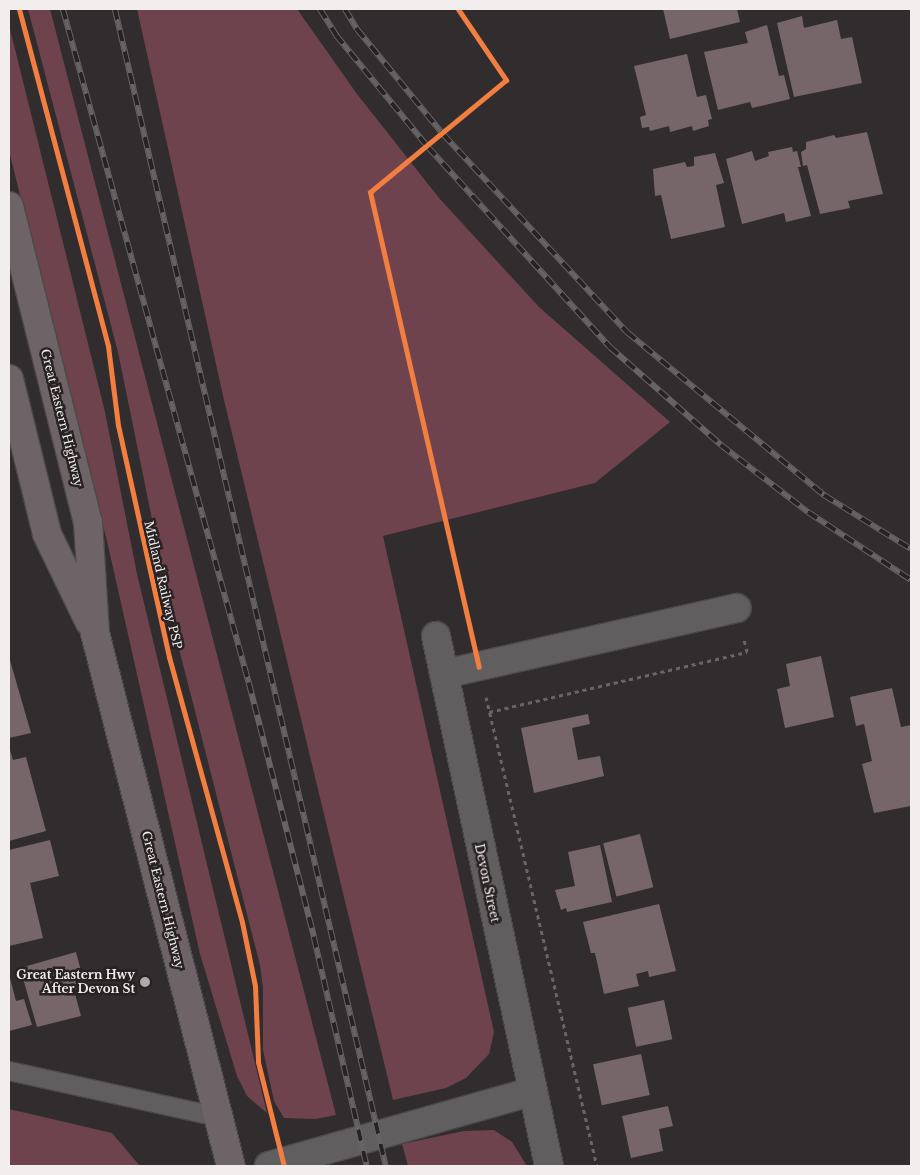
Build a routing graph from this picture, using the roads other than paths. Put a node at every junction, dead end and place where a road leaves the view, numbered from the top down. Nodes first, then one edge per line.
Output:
1 (9, 206) edge
2 (12, 235) edge
3 (9, 379) edge
4 (737, 608) road end
5 (95, 633) junction
6 (436, 636) dead end
7 (444, 674) junction
8 (9, 1071) edge
9 (531, 1092) junction
10 (218, 1117) junction
11 (231, 1166) edge
12 (269, 1166) edge
13 (549, 1166) edge

1 - 2 highway, Great Eastern Highway
2 - 5 highway, Great Eastern Highway
3 - 5 highway, Great Eastern Highway
4 - 7 street
5 - 10 highway, Great Eastern Highway
6 - 7 street, Devon Street
7 - 9 street, Devon Street
8 - 10 lane
9 - 12 street
9 - 13 street, Devon Street
10 - 11 highway, Great Eastern Highway

